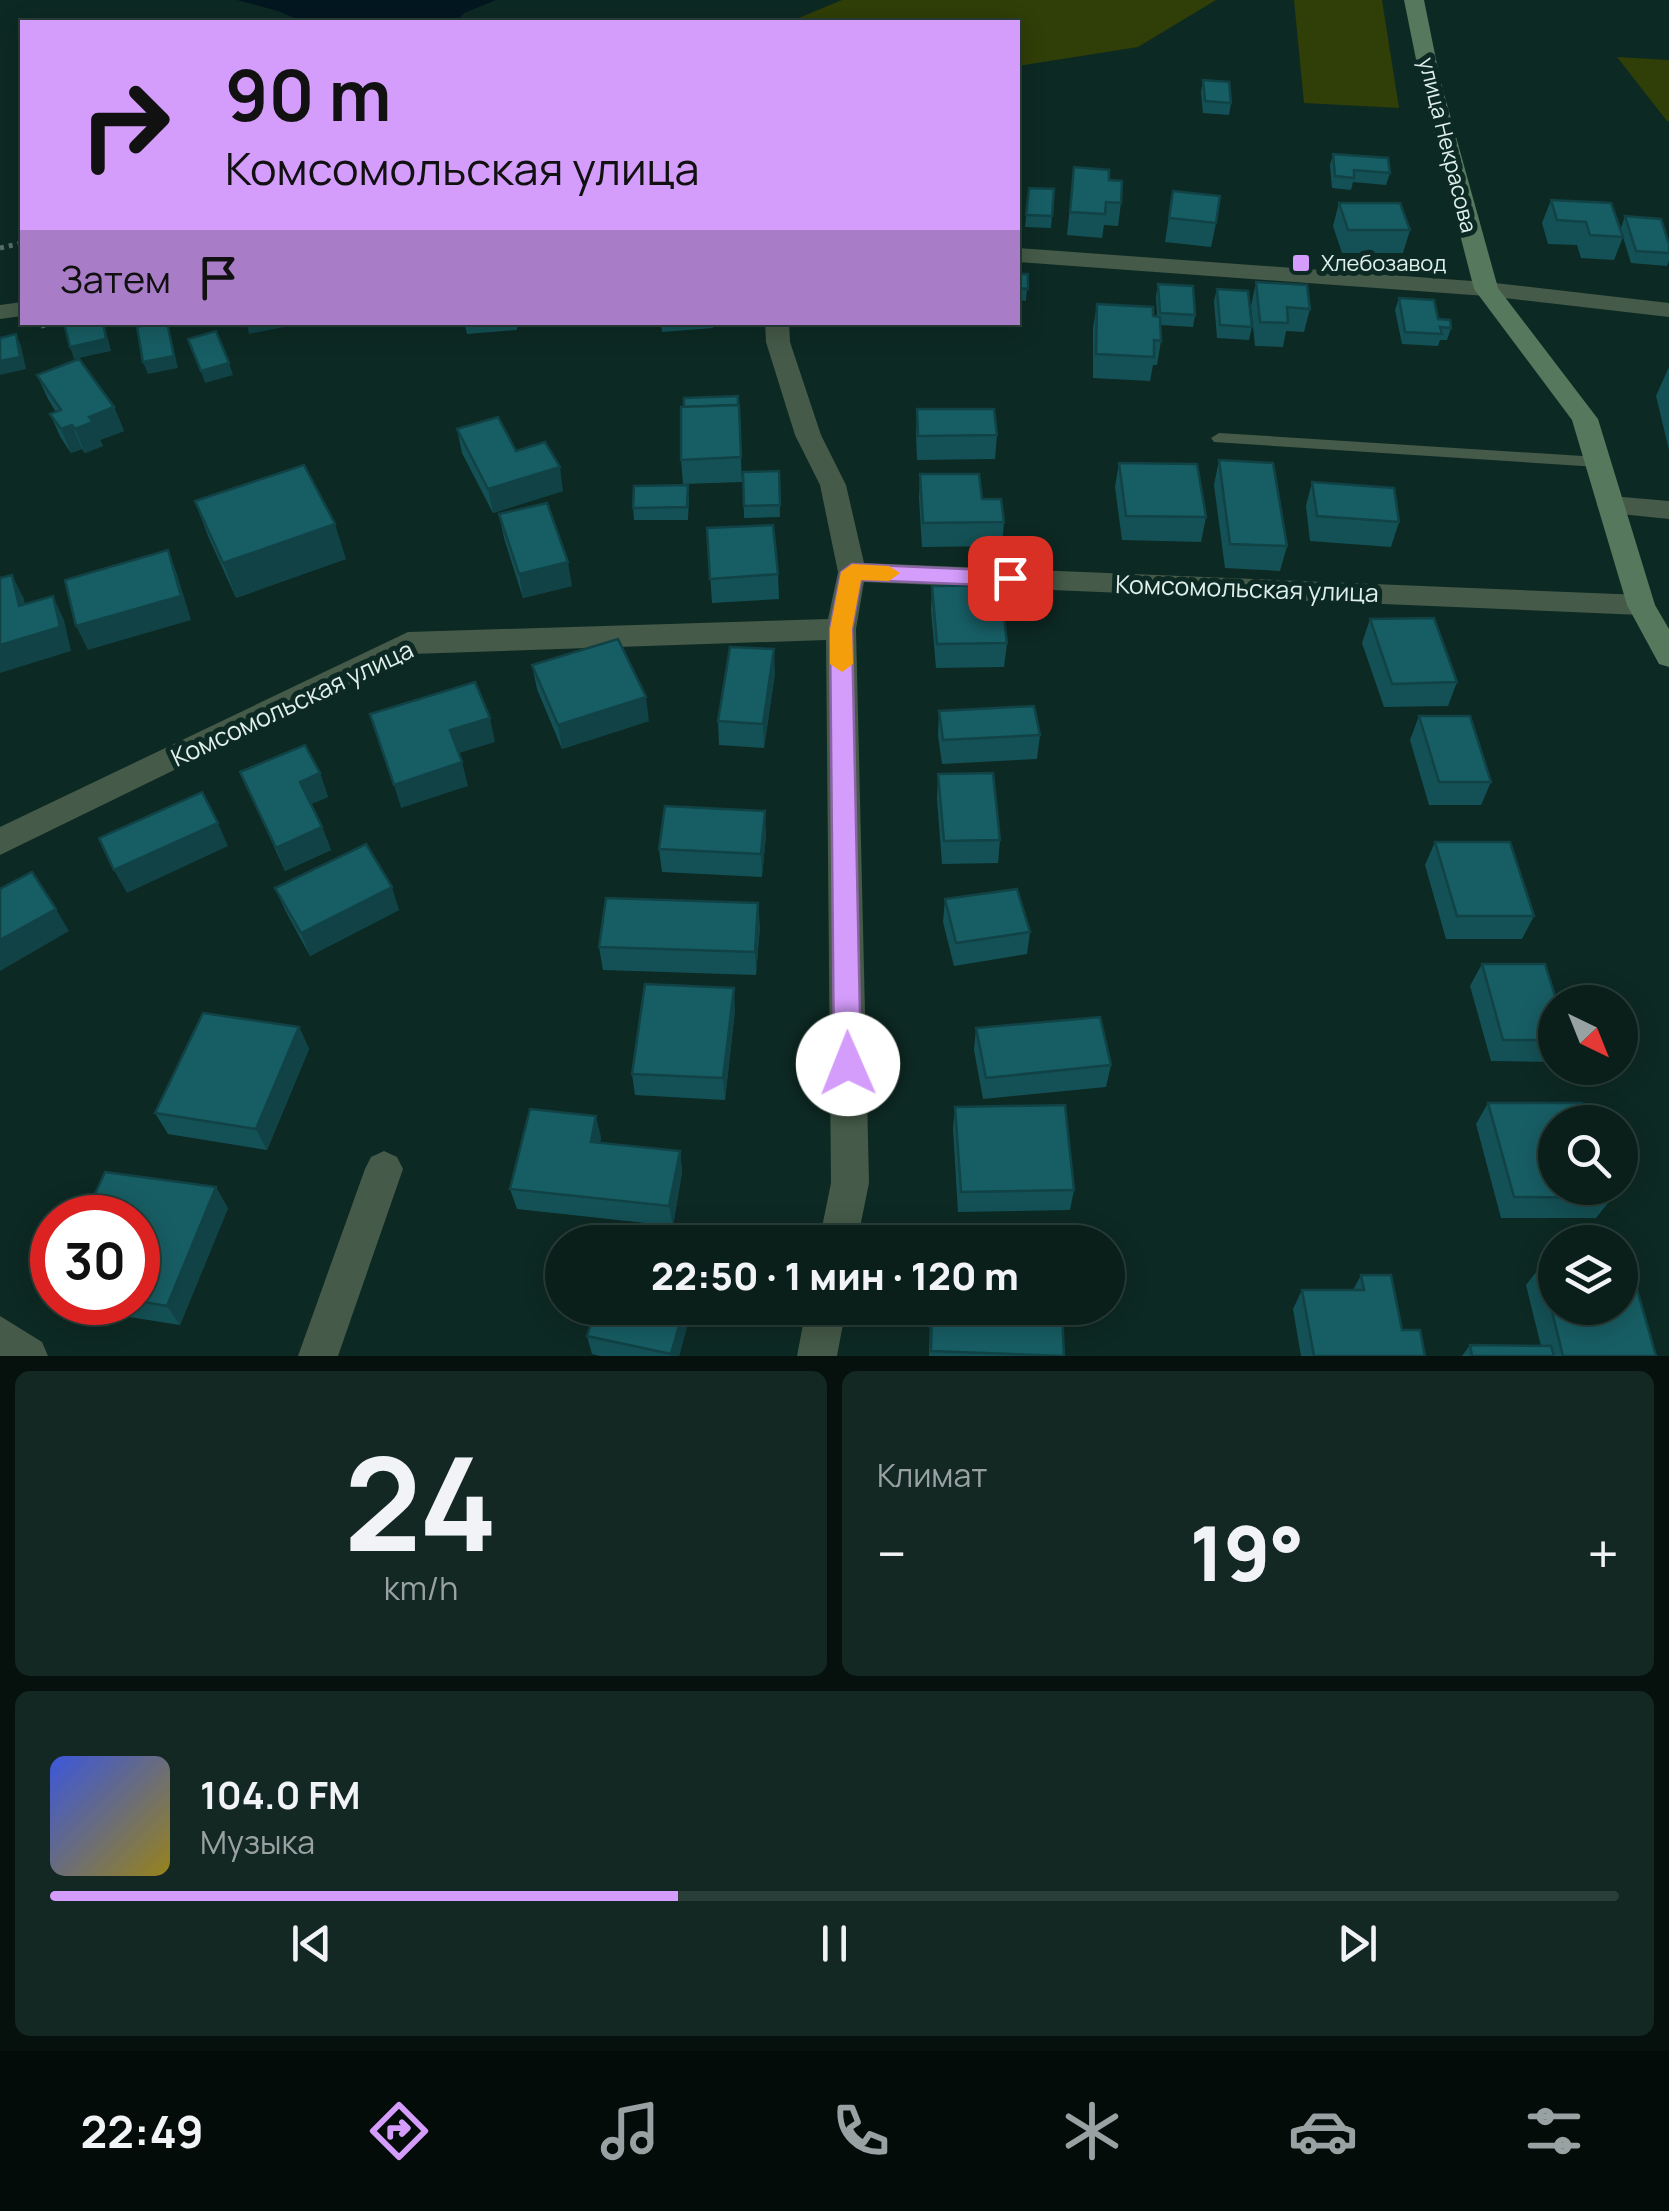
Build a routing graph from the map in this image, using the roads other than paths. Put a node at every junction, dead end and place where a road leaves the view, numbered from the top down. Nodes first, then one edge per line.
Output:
1 (1414, 0) edge
2 (1020, 255) edge
3 (1486, 289) junction
4 (1669, 310) edge
5 (777, 325) edge
6 (1219, 438) dead end
7 (1598, 462) junction
8 (1611, 505) junction
9 (1669, 510) edge
10 (852, 572) junction
11 (1641, 604) junction
12 (841, 629) junction
13 (1669, 656) edge
14 (0, 842) edge
15 (384, 1169) dead end
16 (841, 1225) edge
17 (823, 1325) edge
18 (0, 1336) edge
19 (28, 1356) edge
20 (318, 1356) edge
21 (817, 1356) edge

1 - 3 street, улица Некрасова
2 - 3 street
3 - 4 street
3 - 7 street
5 - 10 street
6 - 7 lane
7 - 8 street
8 - 9 street
8 - 11 street
10 - 11 street, Комсомольская улица
10 - 12 street
11 - 13 street
12 - 14 street, Комсомольская улица
12 - 16 street
15 - 20 street
17 - 21 street
18 - 19 street

